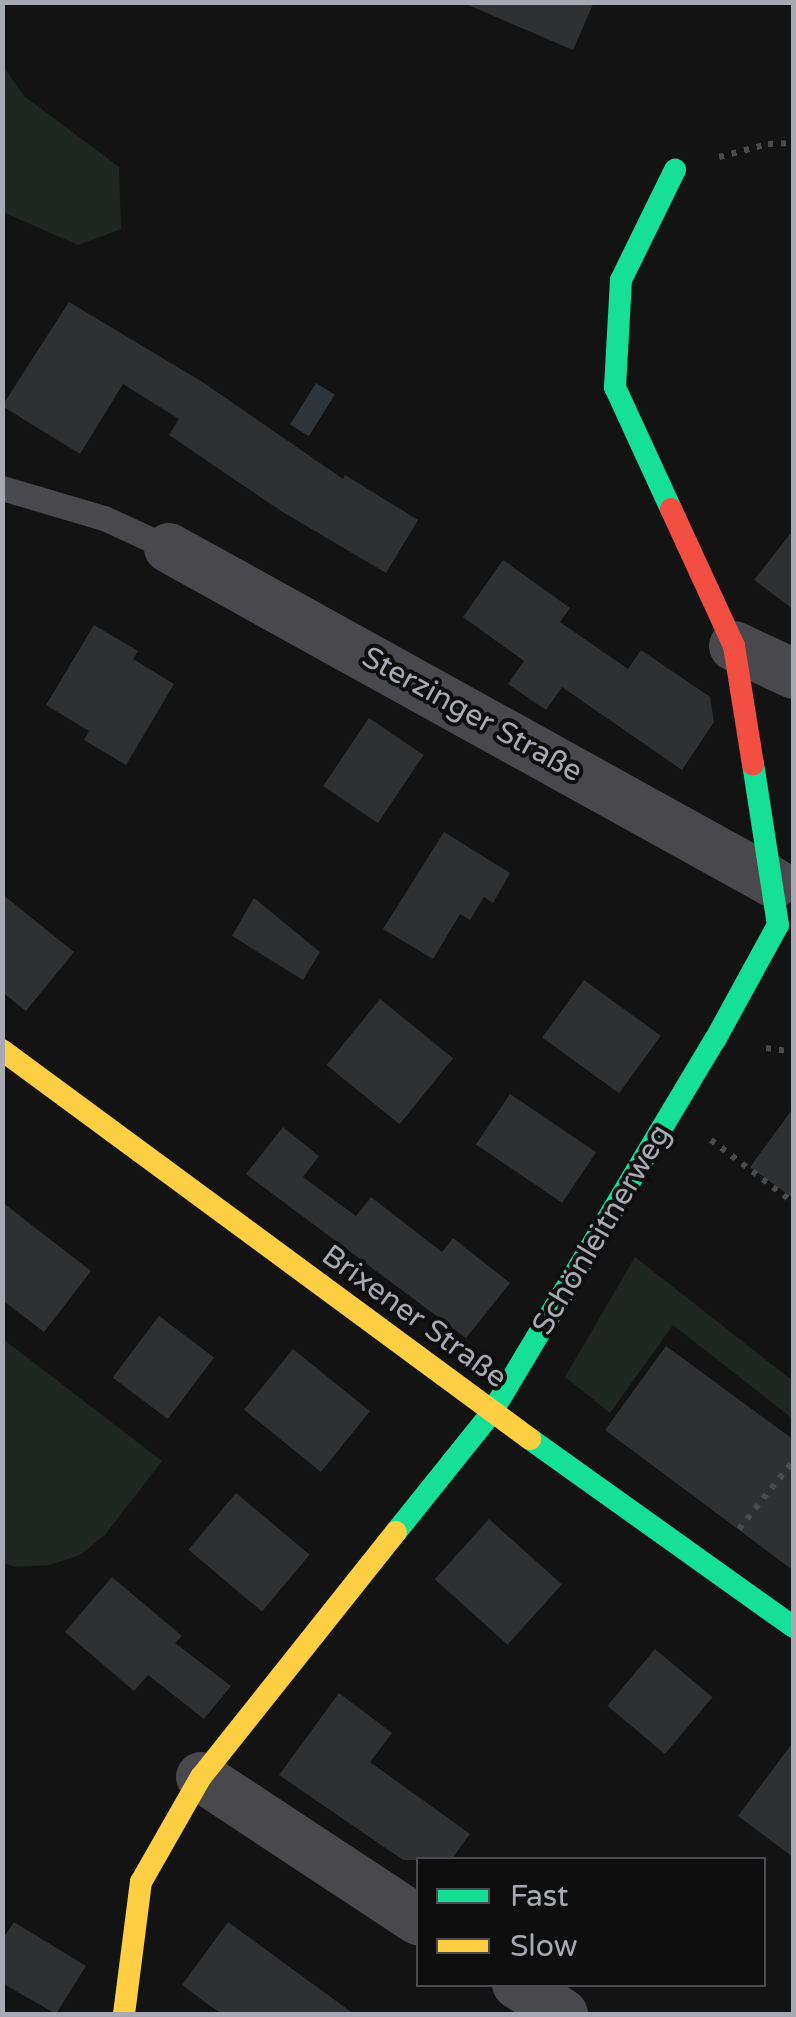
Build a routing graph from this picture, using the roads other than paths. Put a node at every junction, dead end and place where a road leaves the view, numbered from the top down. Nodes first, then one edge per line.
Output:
1 (675, 170) road end
2 (2, 488) edge
3 (169, 548) joint
4 (734, 646) junction
5 (794, 674) edge
6 (774, 883) junction
7 (2, 1050) edge
8 (492, 1412) junction
9 (794, 1627) edge
10 (201, 1777) junction
11 (416, 1919) edge
12 (521, 1987) edge
13 (124, 2014) edge
14 (563, 2014) edge

1 - 4 street, Schönleitnerweg
2 - 3 lane
3 - 6 street, Sterzinger Straße
4 - 5 street
4 - 6 street, Schönleitnerweg
6 - 8 street, Schönleitnerweg
7 - 8 street, Brixener Straße
8 - 9 street, Brixener Straße
8 - 10 street, Schönleitnerweg
10 - 11 street
10 - 13 street, Schönleitnerweg
12 - 14 street

